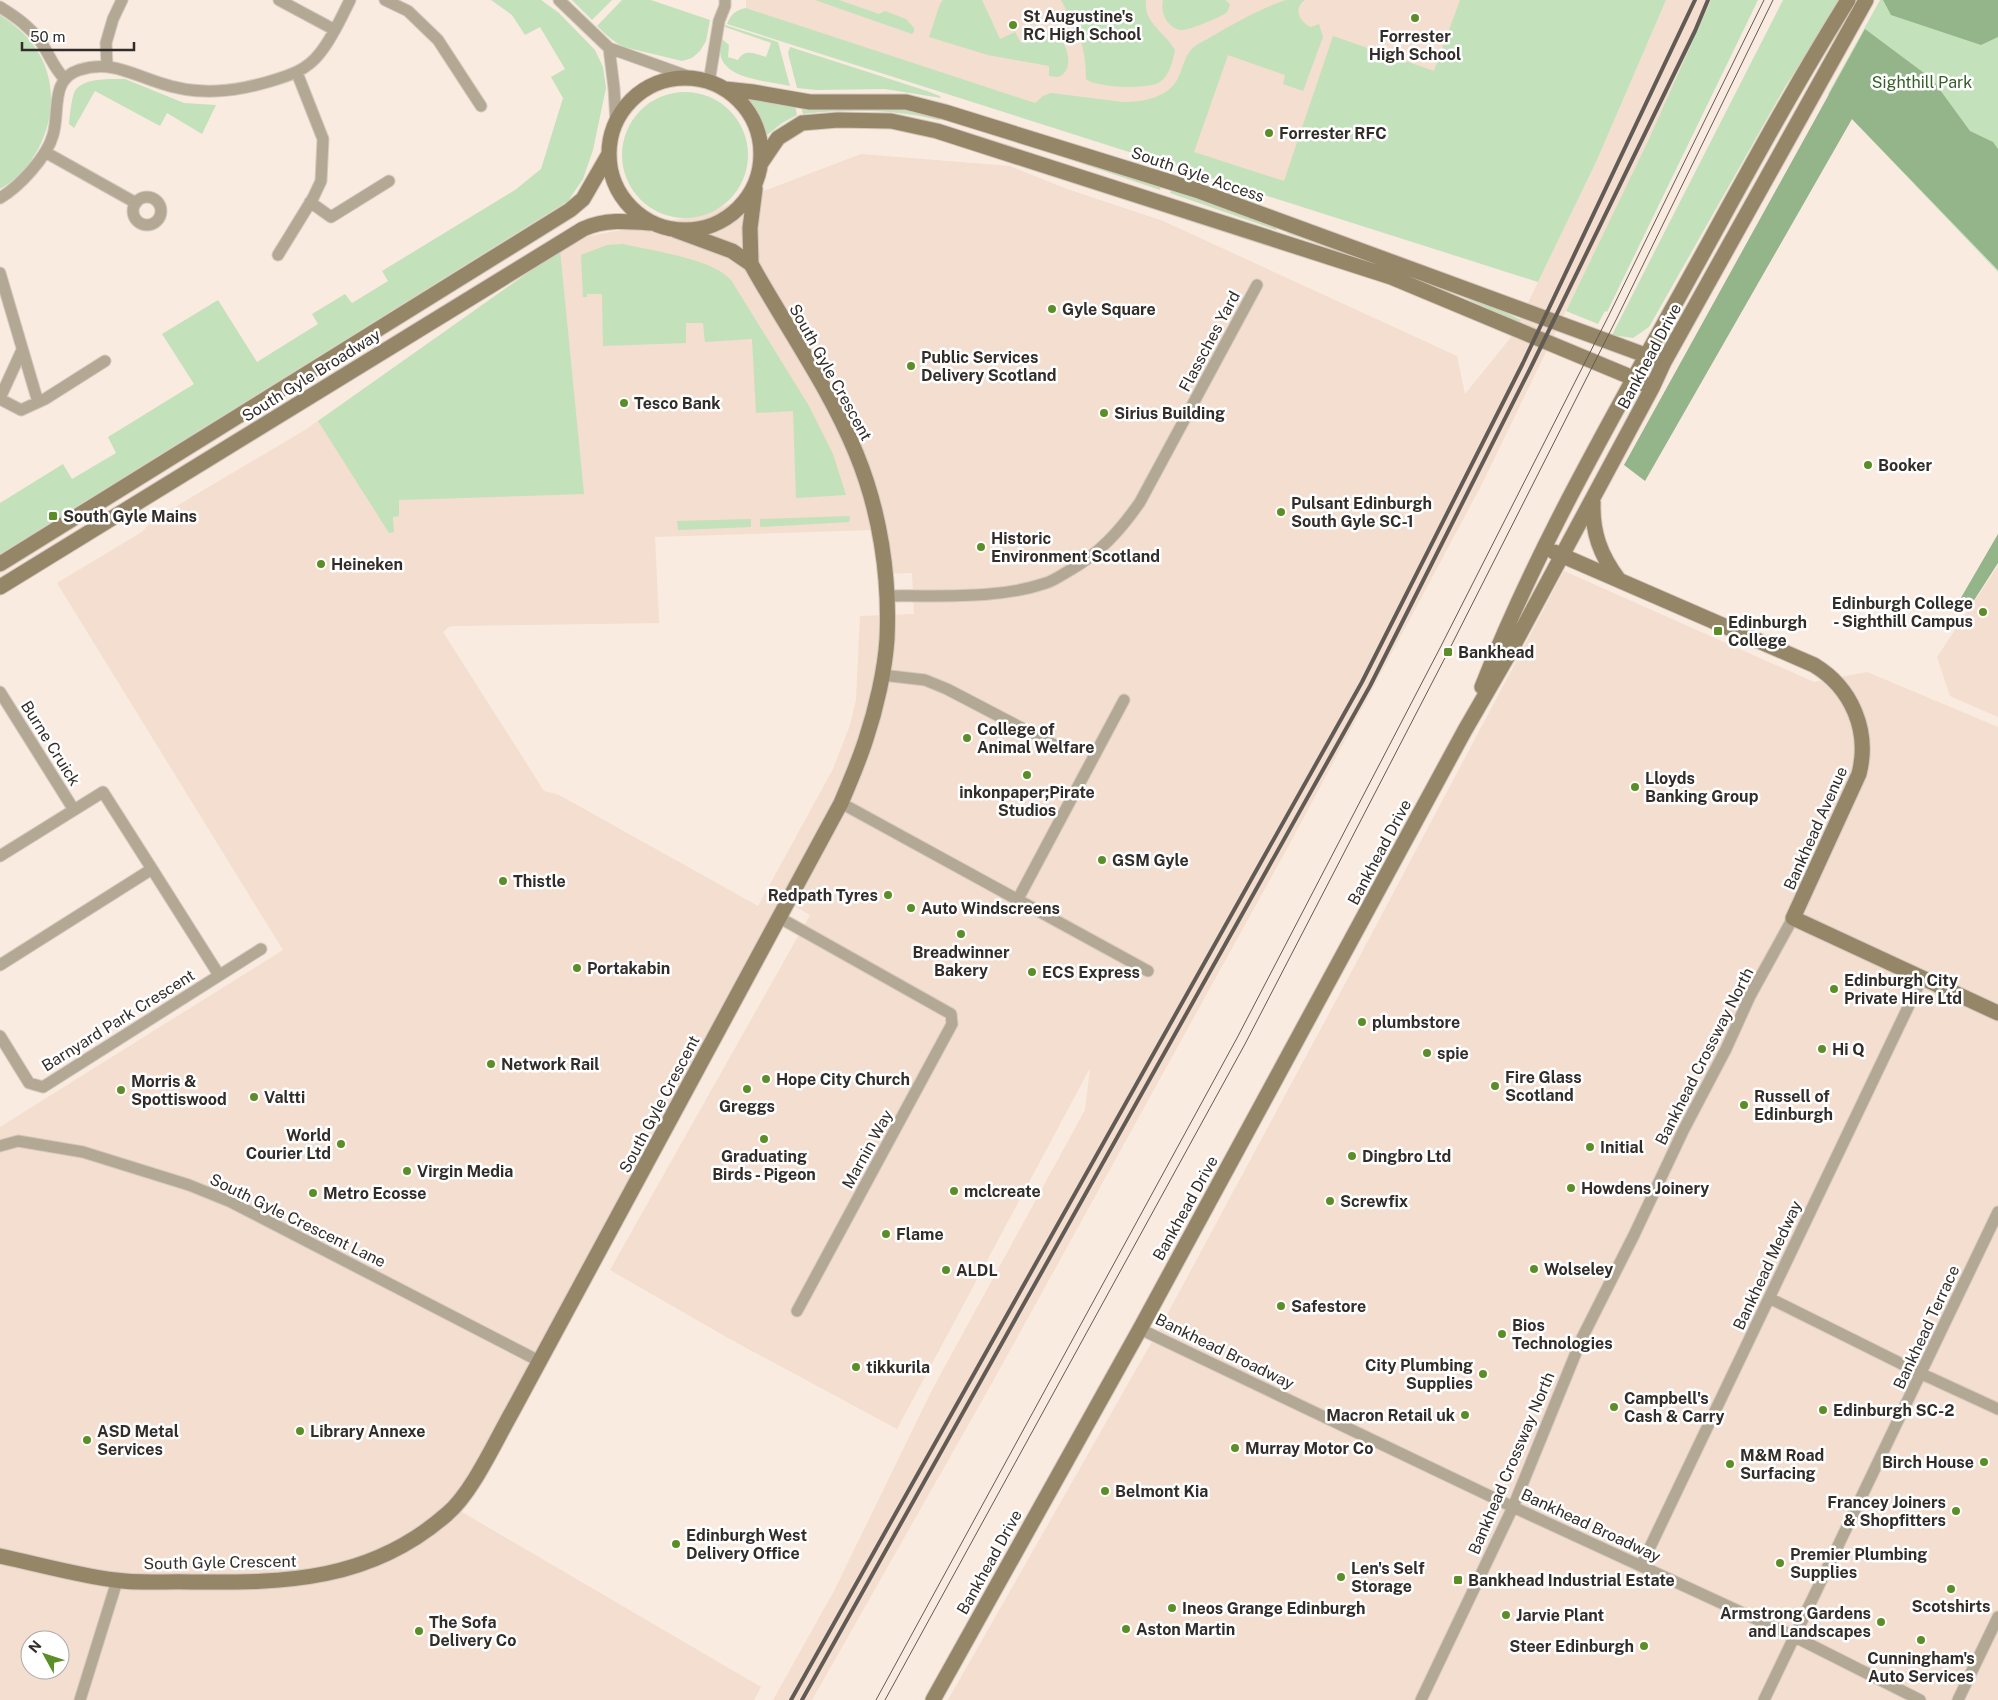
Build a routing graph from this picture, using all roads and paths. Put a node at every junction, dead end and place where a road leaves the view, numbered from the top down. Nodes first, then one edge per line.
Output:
1 (122, 0) edge
2 (279, 0) edge
3 (350, 0) edge
4 (386, 0) edge
5 (559, 0) edge
6 (725, 0) edge
7 (1848, 0) edge
8 (1862, 6) edge
9 (0, 7) edge
10 (335, 30) junction
11 (609, 48) junction
12 (1810, 61) junction
13 (107, 66) junction
14 (297, 73) junction
15 (64, 78) junction
16 (692, 78) junction
17 (709, 82) junction
18 (725, 89) junction
19 (481, 106) dead end
20 (616, 123) junction
21 (45, 152) junction
22 (609, 154) junction
23 (761, 163) junction
24 (389, 181) dead end
25 (756, 182) junction
26 (0, 198) edge
27 (310, 202) junction
28 (136, 203) dead end
29 (650, 223) junction
30 (675, 230) junction
31 (278, 255) dead end
32 (751, 264) junction
33 (0, 274) edge
34 (1258, 286) dead end
35 (22, 350) junction
36 (1646, 356) junction
37 (106, 361) dead end
38 (1664, 362) junction
39 (1633, 378) junction
40 (1652, 388) junction
41 (0, 398) edge
42 (38, 402) junction
43 (1593, 498) junction
44 (1543, 548) junction
45 (1562, 556) junction
46 (0, 564) edge
47 (1619, 580) junction
48 (0, 587) edge
49 (887, 596) junction
50 (882, 675) junction
51 (1, 694) edge
52 (1124, 700) dead end
53 (1464, 730) junction
54 (1062, 749) dead end
55 (841, 803) junction
56 (74, 810) junction
57 (0, 856) edge
58 (152, 869) junction
59 (1018, 899) junction
60 (780, 918) junction
61 (1793, 918) junction
62 (261, 949) dead end
63 (0, 965) edge
64 (1148, 971) dead end
65 (219, 975) junction
66 (1922, 978) junction
67 (1998, 1013) edge
68 (0, 1036) edge
69 (0, 1146) edge
70 (1998, 1212) edge
71 (1769, 1298) junction
72 (797, 1311) dead end
73 (1140, 1328) junction
74 (539, 1362) junction
75 (1922, 1374) junction
76 (1998, 1409) edge
77 (1513, 1507) junction
78 (0, 1556) edge
79 (1641, 1566) junction
80 (117, 1581) junction
81 (1998, 1617) edge
82 (1794, 1637) junction
83 (80, 1700) edge
84 (932, 1700) edge
85 (1421, 1700) edge
86 (1764, 1700) edge
87 (1920, 1700) edge
88 (1958, 1700) edge

1 - 13 street
2 - 10 street
3 - 10 street
4 - 19 street
5 - 11 street
6 - 17 street
7 - 12 street, Bankhead Drive
8 - 12 street
8 - 38 street, Bankhead Drive
9 - 15 street
10 - 14 street
11 - 16 street
11 - 20 street
12 - 36 street, Bankhead Drive
13 - 14 street
13 - 15 street
14 - 27 street
15 - 21 street
16 - 17 street
16 - 20 street
17 - 18 street
18 - 23 street
18 - 36 street, South Gyle Access
20 - 22 street
21 - 26 street
21 - 28 street
22 - 29 street
22 - 46 street, South Gyle Broadway
23 - 25 street
23 - 39 street
24 - 27 street
25 - 30 street
25 - 32 street, South Gyle Crescent
27 - 31 street
29 - 30 street
29 - 48 street, South Gyle Broadway
30 - 32 street, South Gyle Crescent
32 - 49 street, South Gyle Crescent
33 - 35 street
34 - 49 street, Flassches Yard
35 - 41 street
35 - 42 street
36 - 38 street, South Gyle Access
36 - 39 street, Bankhead Drive
37 - 42 street
38 - 40 street, Bankhead Drive
39 - 40 street
39 - 44 street, Bankhead Drive
40 - 43 street, Bankhead Drive
41 - 42 street
43 - 45 street, Bankhead Drive
43 - 47 street
44 - 45 street, Bankhead Avenue
44 - 53 street, Bankhead Drive
45 - 47 street, Bankhead Avenue
45 - 53 street, Bankhead Drive
47 - 61 street, Bankhead Avenue
49 - 50 street, South Gyle Crescent
50 - 54 street
50 - 55 street, South Gyle Crescent
51 - 56 street, Burne Cruick
52 - 59 street
53 - 73 street, Bankhead Drive
55 - 59 street
55 - 60 street, South Gyle Crescent
56 - 57 street
56 - 58 street, Barnyard Park Crescent
58 - 63 street
58 - 65 street, Barnyard Park Crescent
59 - 64 street
60 - 72 street, Marnin Way
60 - 74 street, South Gyle Crescent
61 - 66 street
61 - 77 street, Bankhead Crossway North
62 - 65 street, Barnyard Park Crescent
65 - 68 street, Barnyard Park Crescent
66 - 67 street
66 - 71 street, Bankhead Medway
69 - 74 street, South Gyle Crescent Lane
70 - 75 street, Bankhead Terrace
71 - 75 street
71 - 79 street, Bankhead Medway
73 - 77 street, Bankhead Broadway
73 - 84 street, Bankhead Drive
74 - 80 street, South Gyle Crescent
75 - 76 street
75 - 82 street, Bankhead Terrace
77 - 79 street, Bankhead Broadway
77 - 85 street, Bankhead Crossway North
78 - 80 street, South Gyle Crescent
79 - 82 street, Bankhead Broadway
80 - 83 street
81 - 88 street
82 - 86 street, Bankhead Terrace
82 - 87 street, Bankhead Broadway

